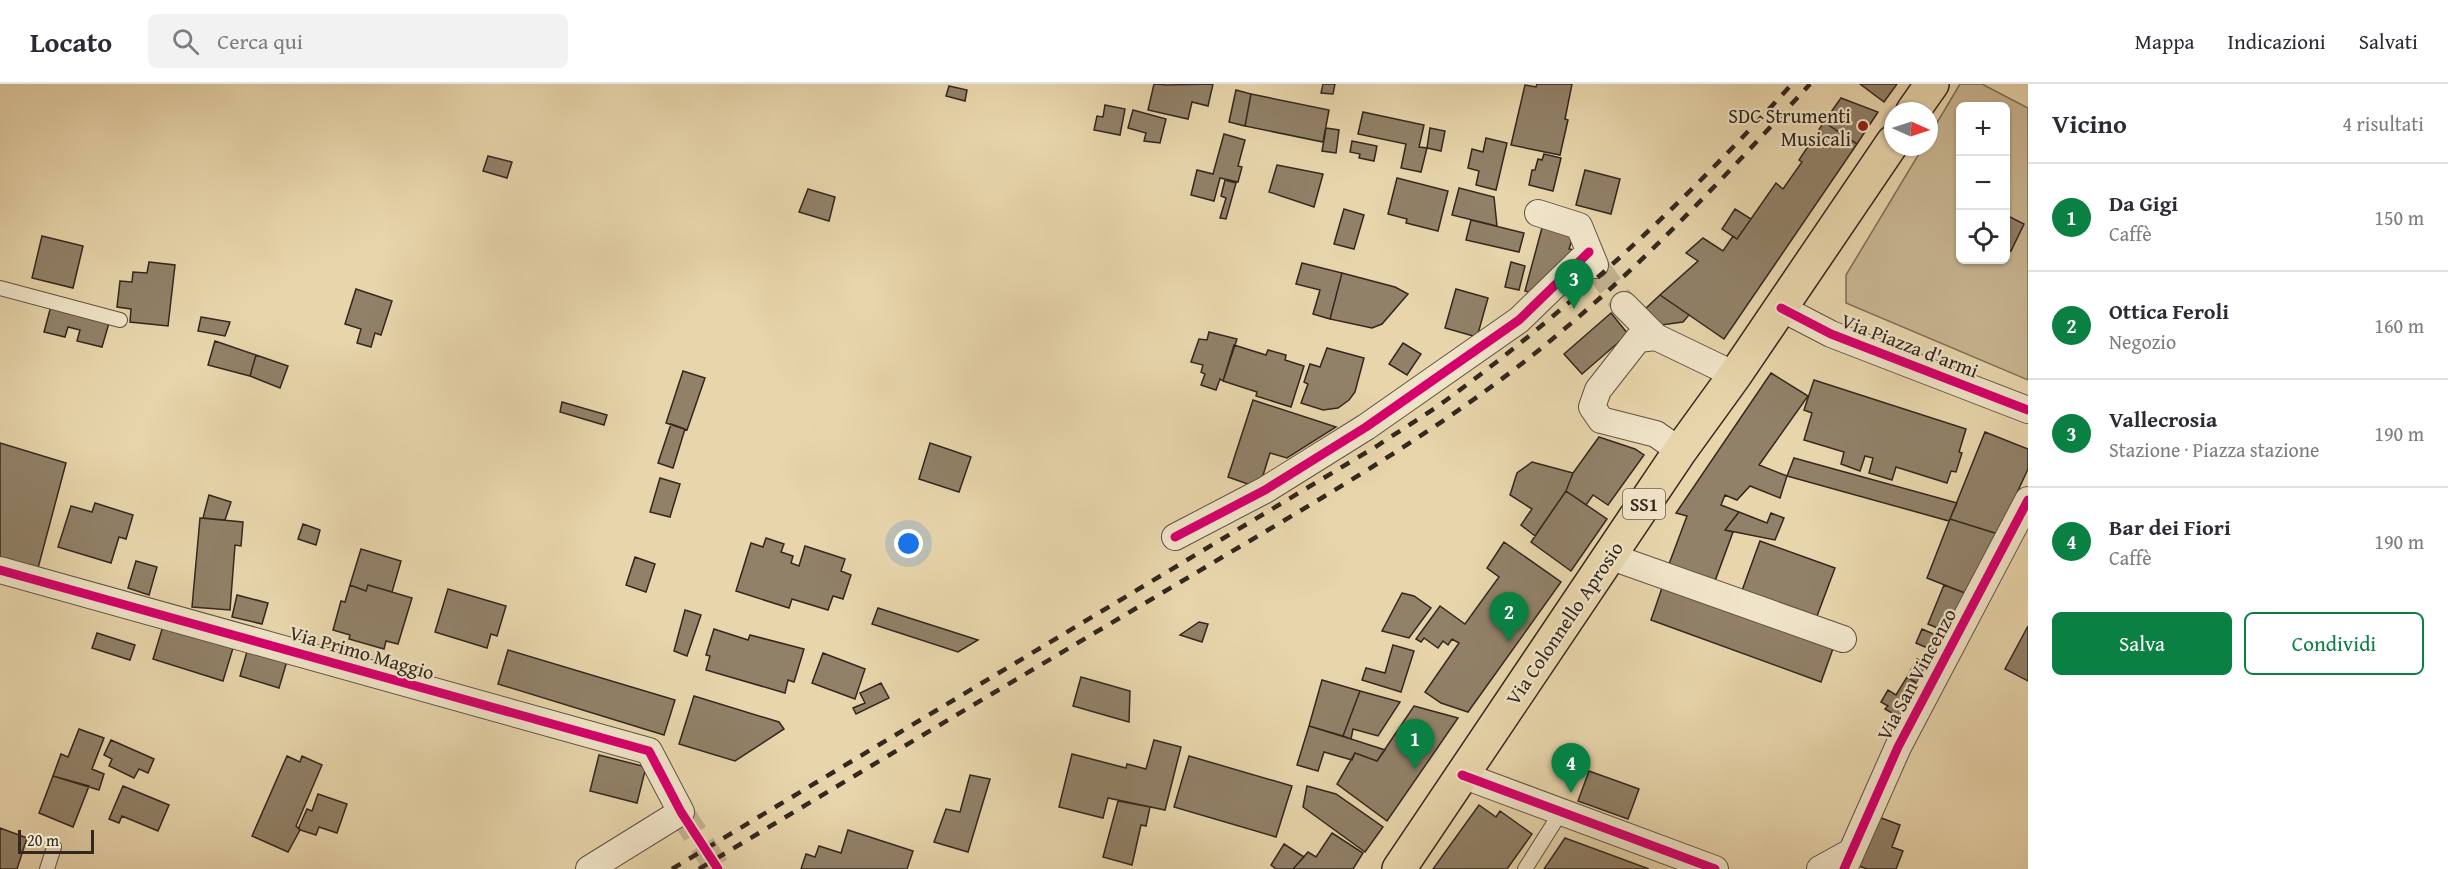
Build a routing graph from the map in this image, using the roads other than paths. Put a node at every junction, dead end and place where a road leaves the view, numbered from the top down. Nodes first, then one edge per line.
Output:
1 (1932, 84) edge
2 (1920, 102) edge
3 (1884, 154) edge
4 (1538, 213) dead end
5 (0, 288) edge
6 (1624, 305) tunnel mouth
7 (1781, 308) junction
8 (120, 320) dead end
9 (1656, 337) junction
10 (1735, 375) junction
11 (2028, 410) edge
12 (1680, 451) junction
13 (2028, 500) edge
14 (1175, 537) dead end
15 (1609, 556) junction
16 (0, 570) edge
17 (1843, 639) dead end
18 (1462, 775) junction
19 (1561, 812) junction
20 (54, 847) dead end
21 (1848, 861) edge
22 (46, 869) edge
23 (589, 869) edge
24 (1399, 869) edge
25 (1525, 869) edge
26 (1715, 869) edge
27 (1820, 869) edge

1 - 2 main road
3 - 7 main road, Via Colonnello Aprosio / SS1
4 - 14 street
5 - 8 lane
6 - 9 street
7 - 10 main road, Via Colonnello Aprosio / SS1
7 - 11 street, Via Piazza d'armi
9 - 10 street
9 - 12 street
10 - 12 main road, Via Colonnello Aprosio / SS1
12 - 15 main road, Via Colonnello Aprosio / SS1
13 - 21 street, Via San Vincenzo
15 - 17 street
15 - 18 main road, Via Colonnello Aprosio / SS1
16 - 23 street, Via Primo Maggio
18 - 19 street
18 - 24 main road, Via Colonnello Aprosio / SS1
19 - 25 lane
19 - 26 street
20 - 22 lane
21 - 27 street

